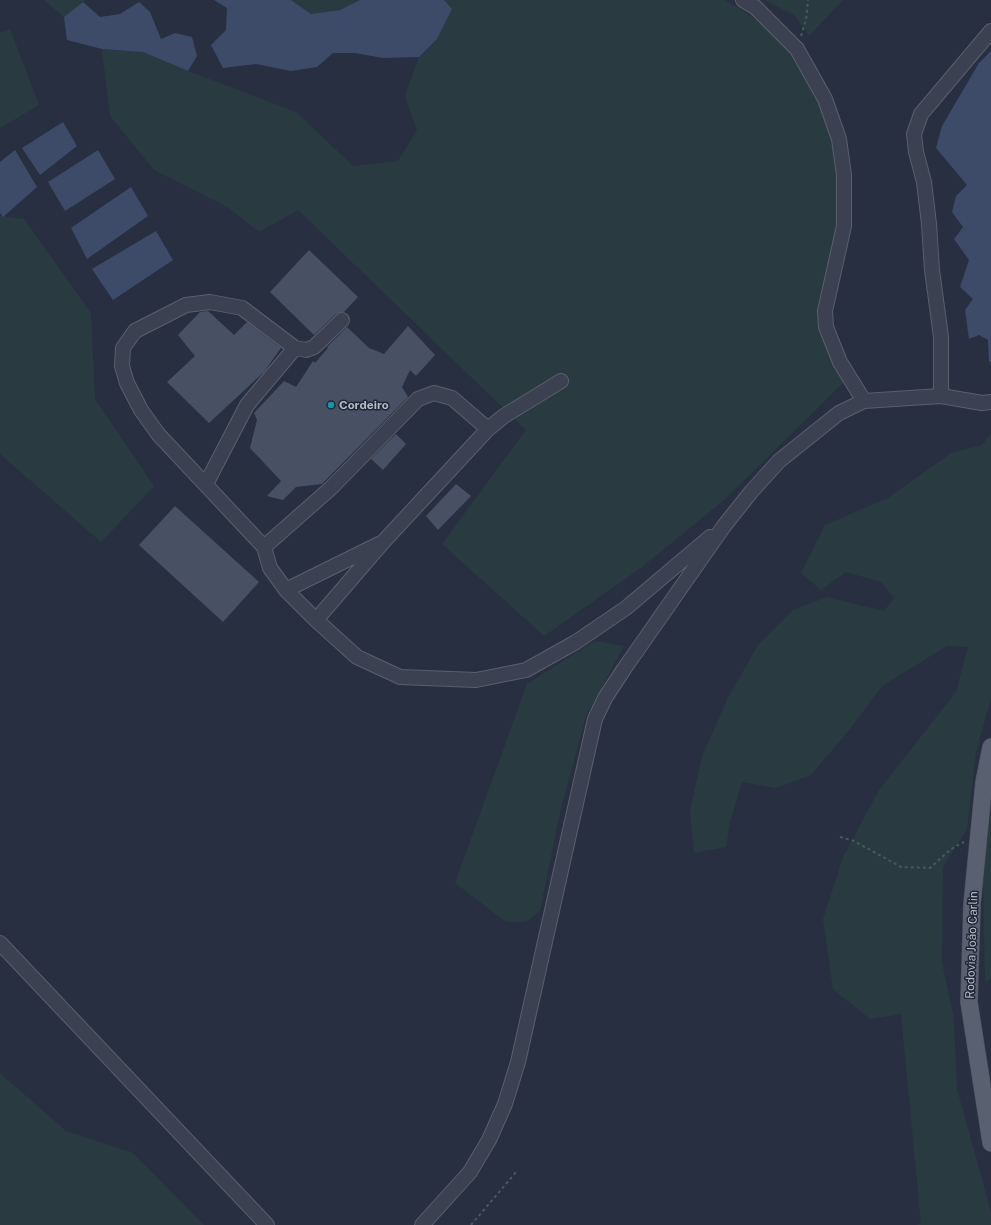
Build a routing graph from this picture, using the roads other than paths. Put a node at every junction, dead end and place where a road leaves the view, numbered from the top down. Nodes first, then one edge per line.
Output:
1 (743, 0) edge
2 (991, 32) edge
3 (342, 320) dead end
4 (295, 348) junction
5 (561, 381) dead end
6 (941, 396) junction
7 (864, 401) junction
8 (991, 402) edge
9 (488, 429) junction
10 (206, 484) junction
11 (724, 526) junction
12 (384, 541) junction
13 (264, 547) junction
14 (286, 590) junction
15 (316, 620) junction
16 (991, 747) edge
17 (0, 943) edge
18 (991, 1143) edge
19 (266, 1225) edge
20 (422, 1225) edge

1 - 7 street
2 - 6 street
3 - 4 street
4 - 10 street
4 - 10 street
5 - 9 street
6 - 7 street
6 - 8 street
7 - 11 street
9 - 12 street
9 - 13 street
10 - 13 street
11 - 15 street
11 - 20 street
12 - 14 street
12 - 15 street
13 - 14 street
14 - 15 street
16 - 18 main road, Rodovia João Carlin
17 - 19 street

